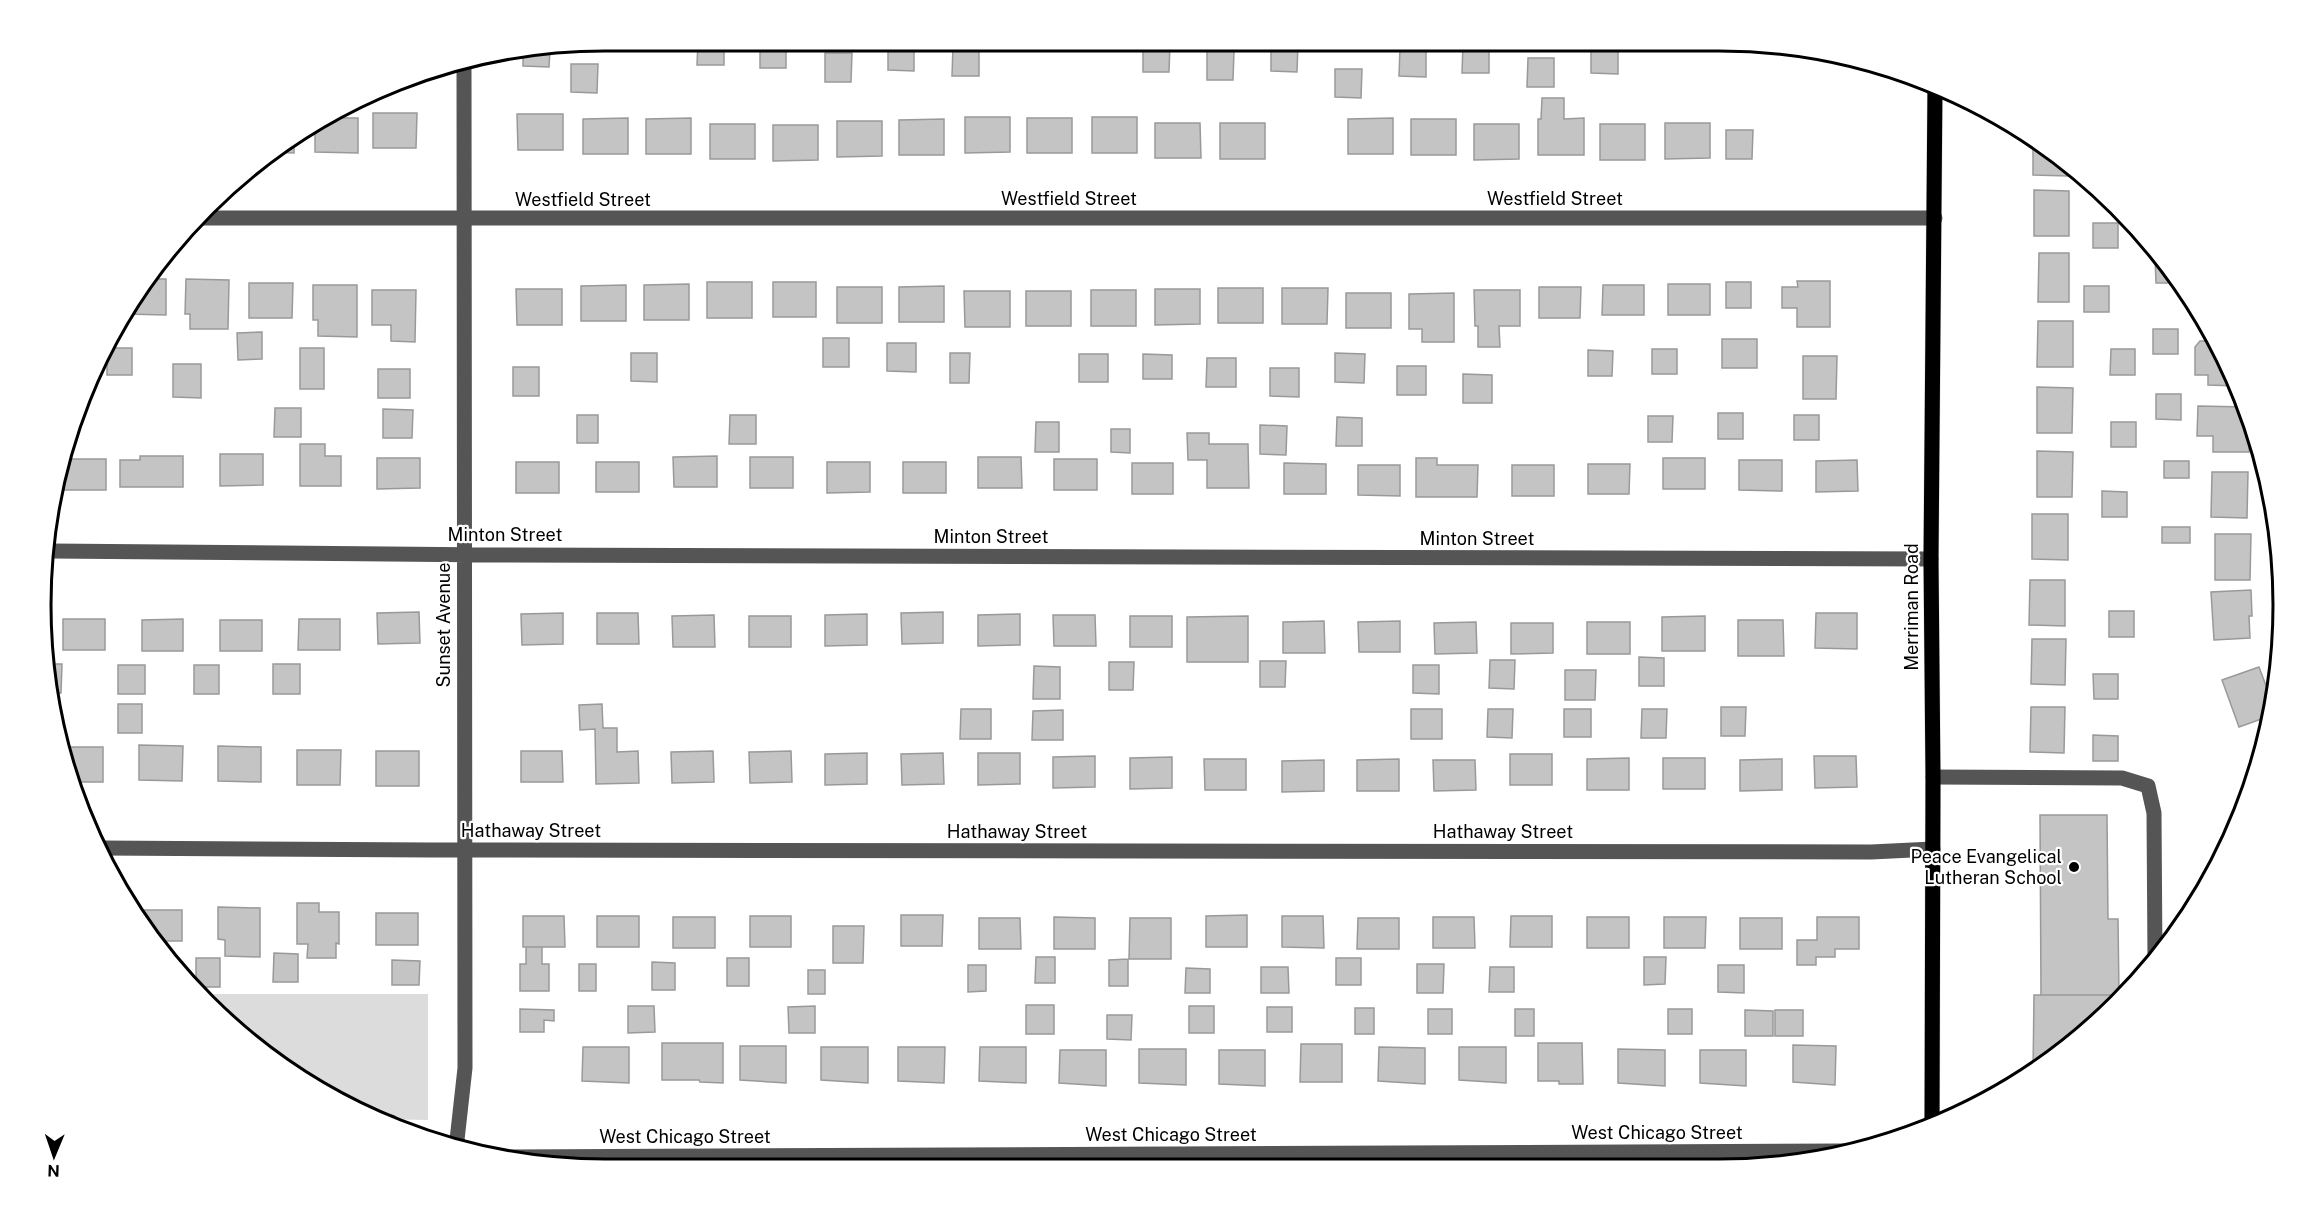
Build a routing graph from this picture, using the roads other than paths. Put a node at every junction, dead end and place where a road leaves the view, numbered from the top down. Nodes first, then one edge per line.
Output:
1 (464, 70) edge
2 (1935, 95) edge
3 (1935, 218) junction
4 (207, 219) edge
5 (465, 219) junction
6 (54, 551) edge
7 (463, 554) junction
8 (1931, 559) junction
9 (1933, 777) junction
10 (107, 848) edge
11 (1933, 849) junction
12 (464, 850) junction
13 (2155, 947) edge
14 (1932, 1117) edge
15 (457, 1139) edge
16 (1808, 1151) edge
17 (558, 1157) edge

1 - 5 street, Sunset Avenue
2 - 3 main road, Merriman Road
3 - 5 street, Westfield Street
3 - 8 main road, Merriman Road
4 - 5 street, Westfield Street
5 - 7 street, Sunset Avenue
6 - 7 street, Minton Street
7 - 8 street, Minton Street
7 - 12 street, Sunset Avenue
8 - 9 main road, Merriman Road
9 - 11 main road, Merriman Road
9 - 13 street
10 - 12 street, Hathaway Street
11 - 12 street, Hathaway Street
11 - 14 main road, Merriman Road
12 - 15 street, Sunset Avenue
16 - 17 street, West Chicago Street

